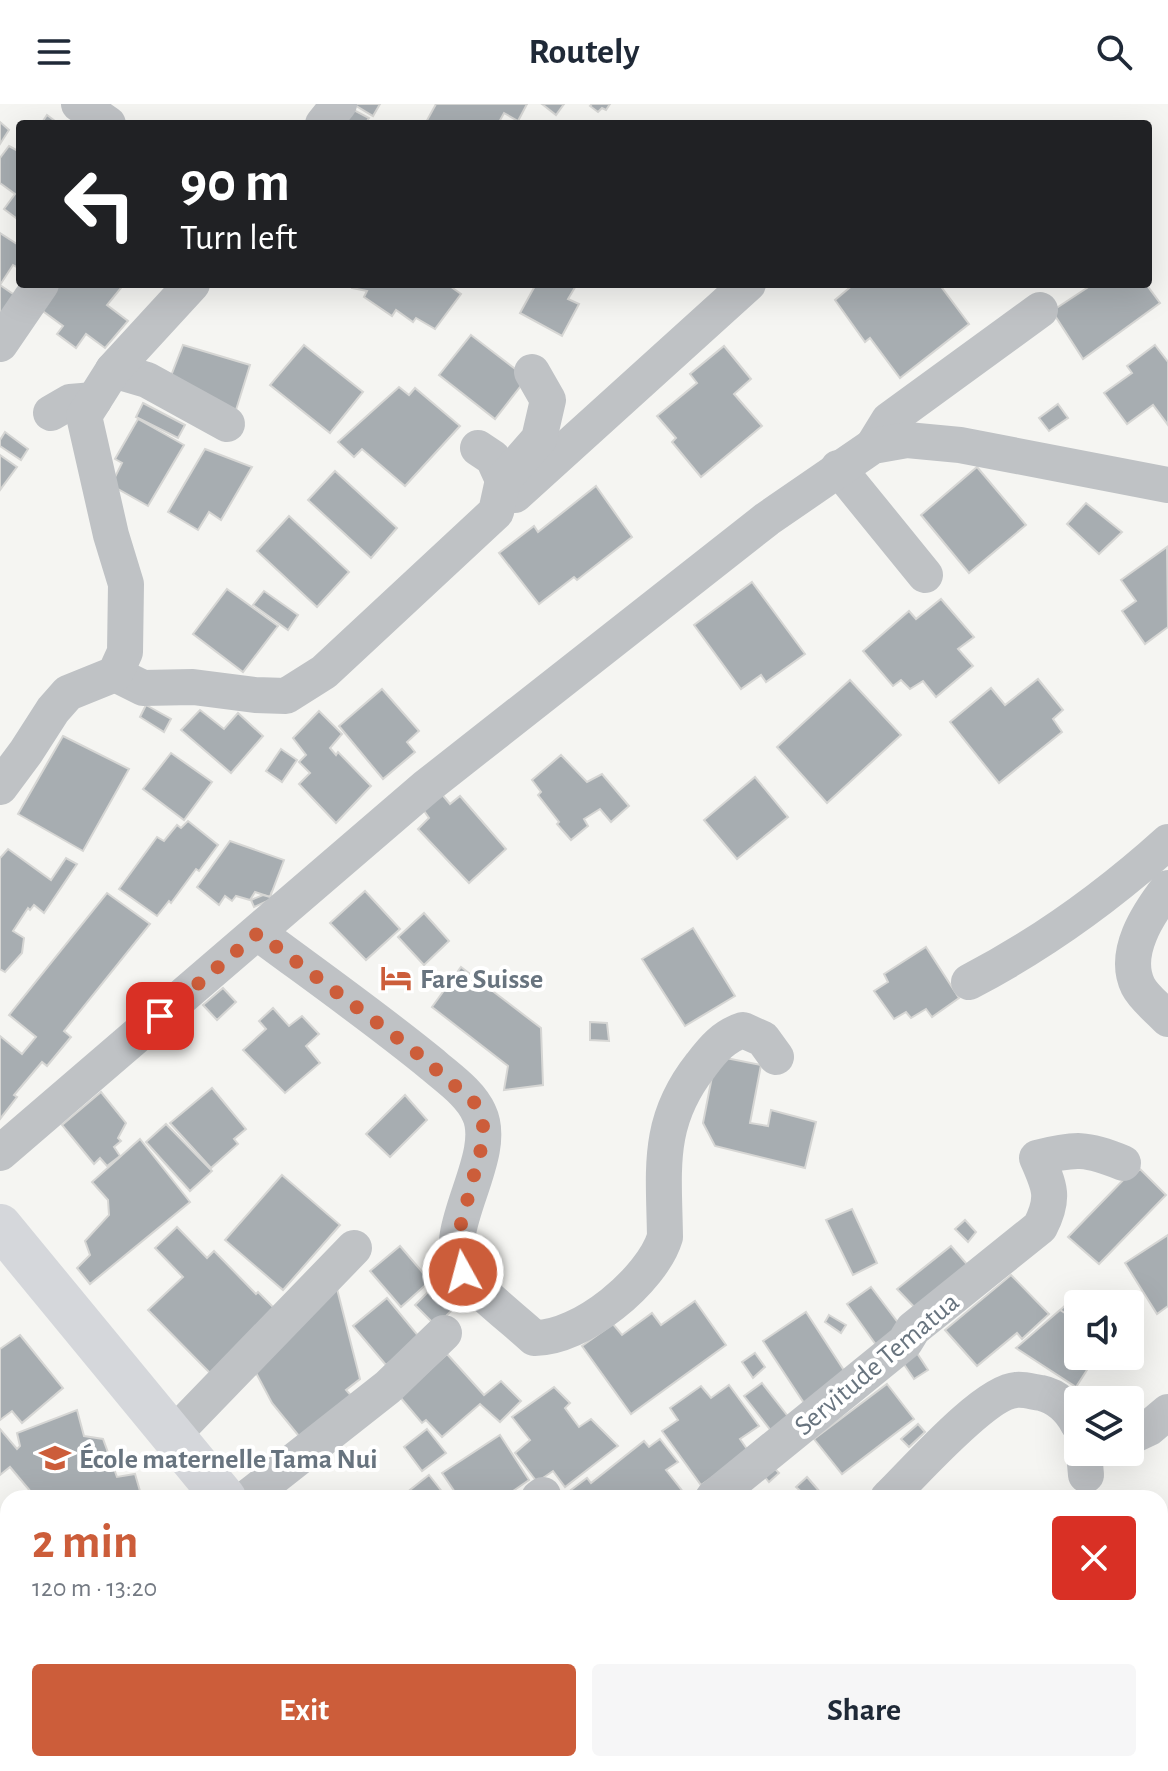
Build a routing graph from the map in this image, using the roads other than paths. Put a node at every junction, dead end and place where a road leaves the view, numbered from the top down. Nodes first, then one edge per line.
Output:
1 (79, 104) edge
2 (339, 104) edge
3 (102, 120) edge
4 (326, 120) edge
5 (38, 288) edge
6 (188, 288) edge
7 (738, 288) edge
8 (1040, 310) dead end
9 (0, 344) edge
10 (532, 372) dead end
11 (103, 385) junction
12 (51, 413) dead end
13 (227, 424) dead end
14 (873, 446) junction
15 (478, 448) dead end
16 (838, 468) junction
17 (1162, 492) edge
18 (500, 496) junction
19 (925, 575) dead end
20 (115, 674) junction
21 (0, 787) edge
22 (1168, 842) edge
23 (1168, 888) edge
24 (258, 933) junction
25 (969, 982) dead end
26 (1168, 1019) edge
27 (776, 1057) dead end
28 (0, 1153) edge
29 (1123, 1163) dead end
30 (0, 1226) edge
31 (354, 1248) dead end
32 (444, 1333) dead end
33 (1064, 1406) edge
34 (1168, 1412) edge
35 (1144, 1430) edge
36 (172, 1436) junction
37 (217, 1490) edge
38 (257, 1490) edge
39 (723, 1490) edge
40 (896, 1490) edge

1 - 3 street
2 - 4 street
5 - 9 street
6 - 11 street
7 - 18 street
8 - 14 street
10 - 18 street
11 - 12 street
11 - 13 street
11 - 20 street
14 - 16 street
14 - 17 street
15 - 18 street
16 - 19 street
16 - 24 street
18 - 20 street
20 - 21 street
22 - 25 street
23 - 26 street
24 - 27 street
24 - 28 street
29 - 39 street, Servitude Tematua
30 - 36 main road
31 - 36 street
32 - 38 street
33 - 40 street
34 - 35 street
36 - 37 main road

